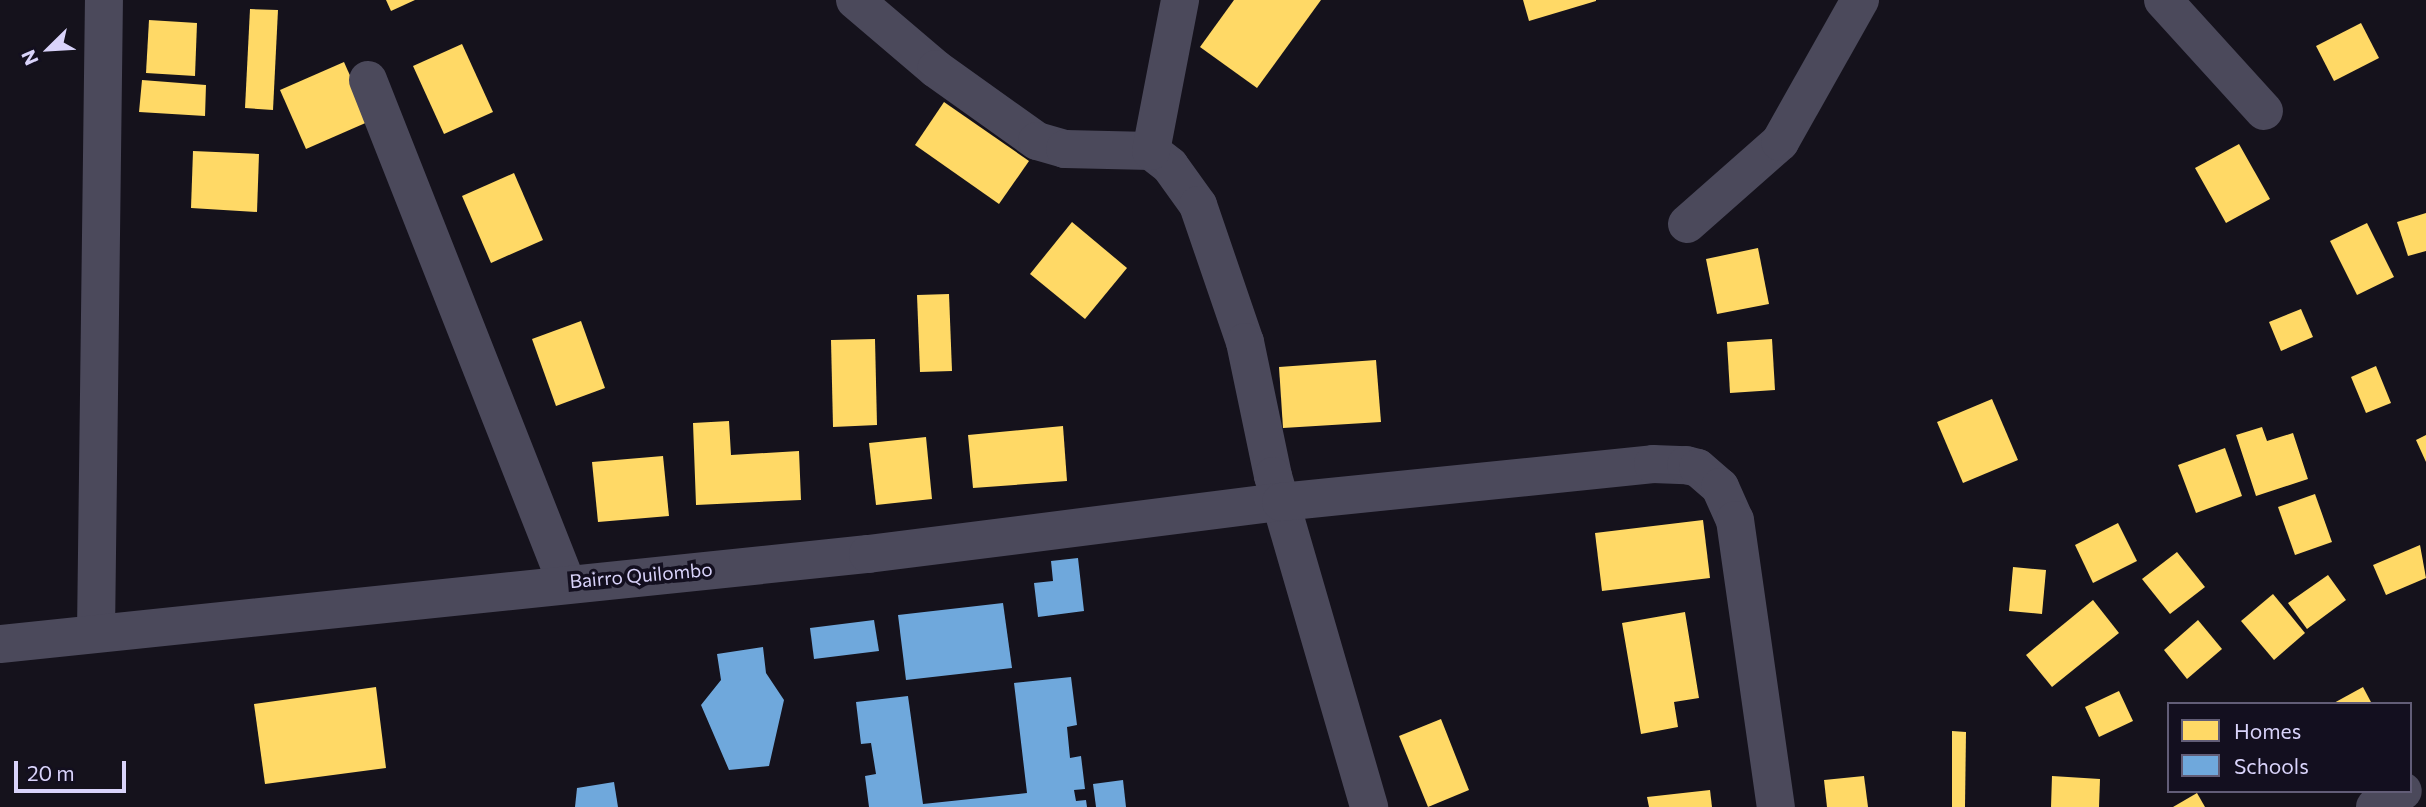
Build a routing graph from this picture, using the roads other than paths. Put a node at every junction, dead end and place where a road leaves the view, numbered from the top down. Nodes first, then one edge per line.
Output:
1 (104, 0) edge
2 (855, 0) edge
3 (1180, 0) edge
4 (1860, 0) edge
5 (2163, 0) edge
6 (368, 80) dead end
7 (2264, 111) dead end
8 (1151, 151) junction
9 (1687, 224) dead end
10 (1281, 502) junction
11 (566, 582) junction
12 (96, 633) junction
13 (0, 644) edge
14 (2400, 793) edge
15 (1369, 807) edge
16 (1776, 807) edge
17 (2375, 807) edge

1 - 12 street
2 - 8 street
3 - 8 street
4 - 9 street
5 - 7 street
6 - 11 street
8 - 10 street
10 - 11 street, Bairro Quilombo
10 - 15 street
10 - 16 street, Bairro Quilombo
11 - 12 street, Bairro Quilombo
12 - 13 street, Bairro Quilombo
14 - 17 street

